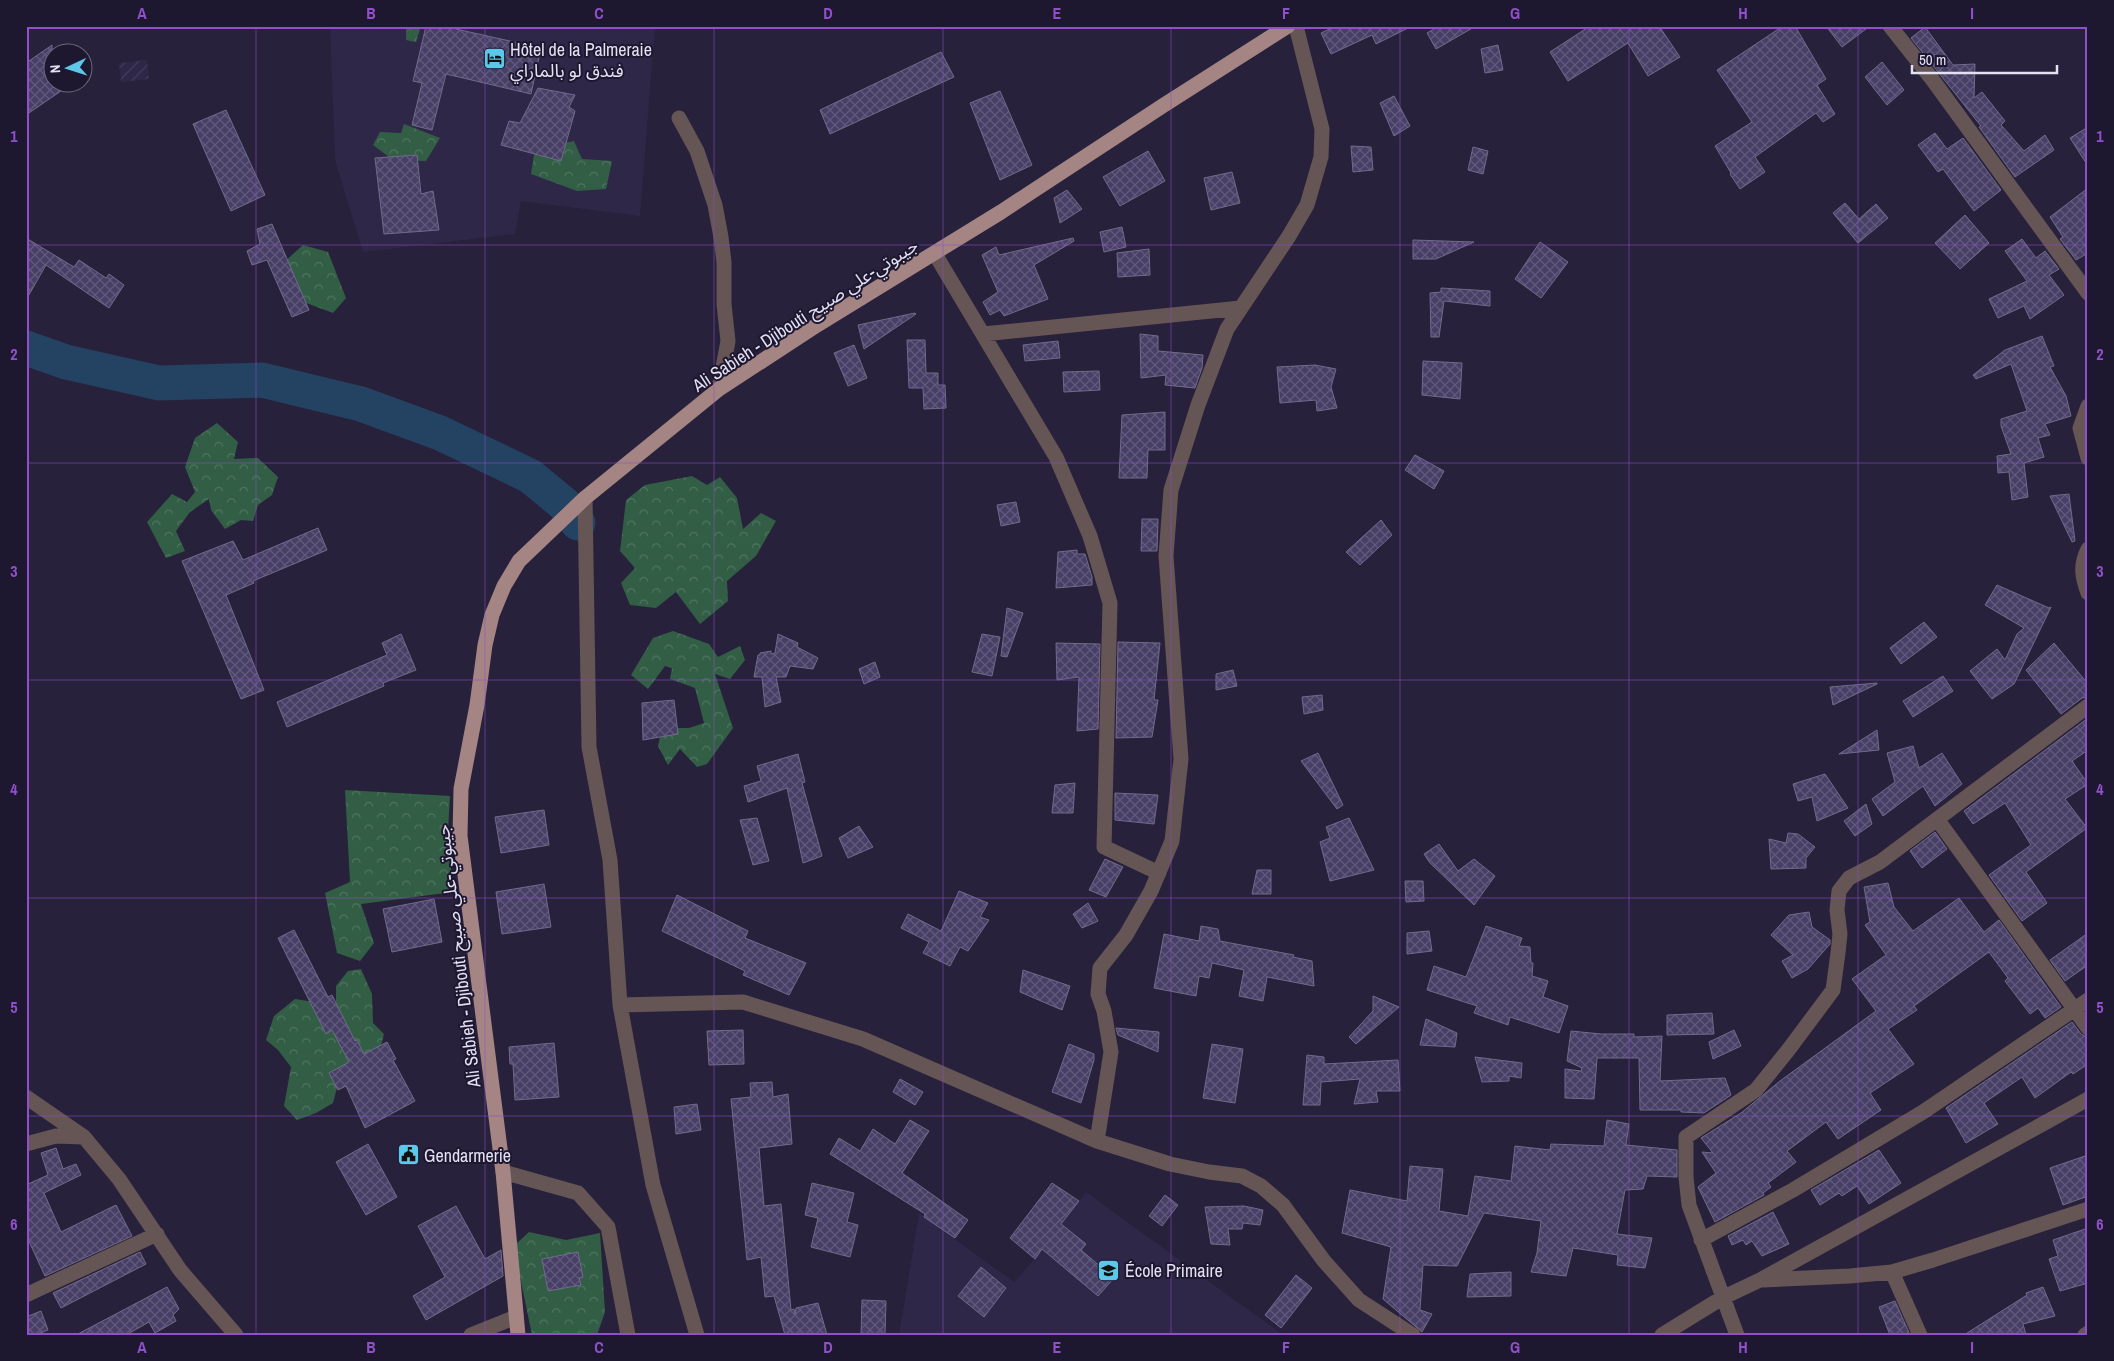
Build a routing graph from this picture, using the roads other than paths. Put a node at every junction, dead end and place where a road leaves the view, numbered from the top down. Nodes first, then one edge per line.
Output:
1 (1288, 26) edge
2 (1296, 26) edge
3 (1890, 26) edge
4 (679, 118) dead end
5 (935, 254) junction
6 (2088, 293) edge
7 (1240, 308) junction
8 (984, 334) junction
9 (719, 389) junction
10 (2088, 406) edge
11 (2088, 458) edge
12 (585, 498) junction
13 (2088, 549) edge
14 (2088, 593) edge
15 (2088, 706) edge
16 (1937, 819) junction
17 (1159, 873) junction
18 (2088, 1000) edge
19 (620, 1005) junction
20 (2073, 1010) junction
21 (2088, 1028) edge
22 (26, 1097) edge
23 (2088, 1099) edge
24 (84, 1137) junction
25 (1097, 1141) junction
26 (26, 1144) edge
27 (503, 1172) junction
28 (2088, 1209) edge
29 (157, 1234) junction
30 (1701, 1240) junction
31 (1892, 1272) junction
32 (1760, 1280) junction
33 (26, 1295) edge
34 (1722, 1298) junction
35 (516, 1317) junction
36 (236, 1335) edge
37 (471, 1335) edge
38 (518, 1335) edge
39 (628, 1335) edge
40 (696, 1335) edge
41 (1413, 1335) edge
42 (1662, 1335) edge
43 (1737, 1335) edge
44 (1920, 1335) edge

1 - 5 main road, Ali Sabieh - Djibouti جيبوتي-علي صبيح
2 - 7 street
3 - 6 street
4 - 9 street
5 - 8 street
5 - 9 main road, Ali Sabieh - Djibouti جيبوتي-علي صبيح
7 - 8 street
7 - 17 street
8 - 17 street
9 - 12 main road, Ali Sabieh - Djibouti جيبوتي-علي صبيح
10 - 11 street
12 - 19 street
12 - 27 main road, Ali Sabieh - Djibouti جيبوتي-علي صبيح
13 - 14 street
15 - 16 street
16 - 20 street
16 - 30 street
17 - 25 street
18 - 20 street
19 - 25 street
19 - 40 street
20 - 21 street
20 - 30 street
22 - 24 street
23 - 32 street
24 - 26 street
24 - 29 street
25 - 41 street
27 - 35 main road, Ali Sabieh - Djibouti جيبوتي-علي صبيح
27 - 39 street
28 - 31 street
29 - 33 street
29 - 36 street
30 - 34 street
31 - 32 street
31 - 44 street
32 - 34 street
34 - 42 street
34 - 43 street
35 - 37 street
35 - 38 main road, Ali Sabieh - Djibouti جيبوتي-علي صبيح

